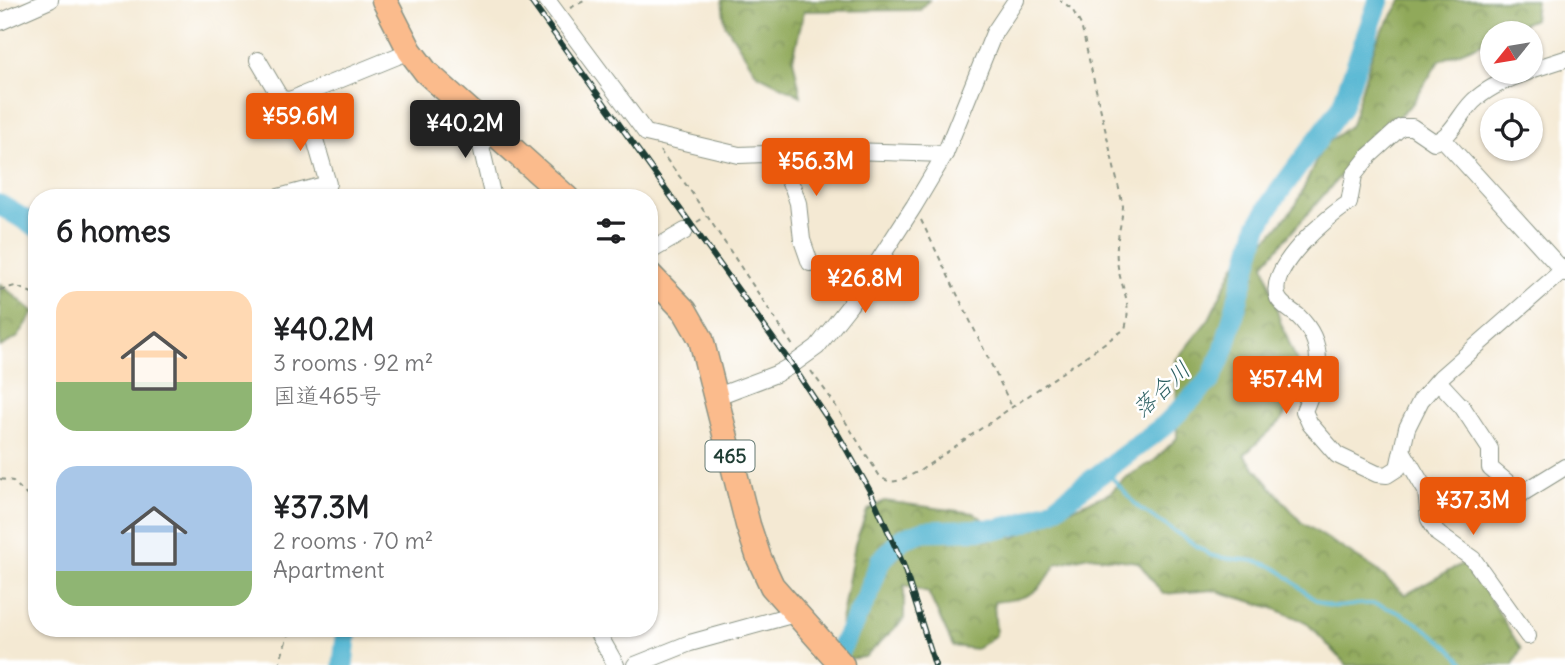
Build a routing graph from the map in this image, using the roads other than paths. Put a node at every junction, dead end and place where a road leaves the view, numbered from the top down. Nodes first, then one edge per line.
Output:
1 (50, 0) edge
2 (384, 0) edge
3 (547, 0) edge
4 (1016, 0) edge
5 (0, 22) edge
6 (410, 51) junction
7 (1565, 59) edge
8 (258, 60) dead end
9 (1544, 66) edge
10 (1500, 84) edge
11 (302, 95) junction
12 (492, 133) junction
13 (1444, 139) junction
14 (773, 154) junction
15 (945, 154) junction
16 (309, 189) edge
17 (492, 189) edge
18 (557, 189) edge
19 (685, 231) dead end
20 (658, 247) edge
21 (810, 263) dead end
22 (1564, 271) edge
23 (658, 286) edge
24 (1438, 381) junction
25 (715, 397) junction
26 (1403, 452) junction
27 (1565, 467) edge
28 (794, 614) junction
29 (1528, 636) dead end
30 (600, 637) edge
31 (616, 665) edge
32 (635, 665) edge
33 (842, 665) edge

1 - 5 street
2 - 6 highway
3 - 14 street
4 - 15 street
6 - 11 street
6 - 12 highway
7 - 9 street
8 - 11 street
10 - 13 street
11 - 16 street
12 - 17 street
12 - 18 highway
13 - 22 street
13 - 26 street
14 - 15 street
14 - 21 street
15 - 25 street
19 - 20 street
22 - 24 street
23 - 25 highway, 465
24 - 26 street
24 - 27 street
25 - 28 highway, 465
26 - 29 street
28 - 32 street
28 - 33 highway, 465
30 - 31 street

